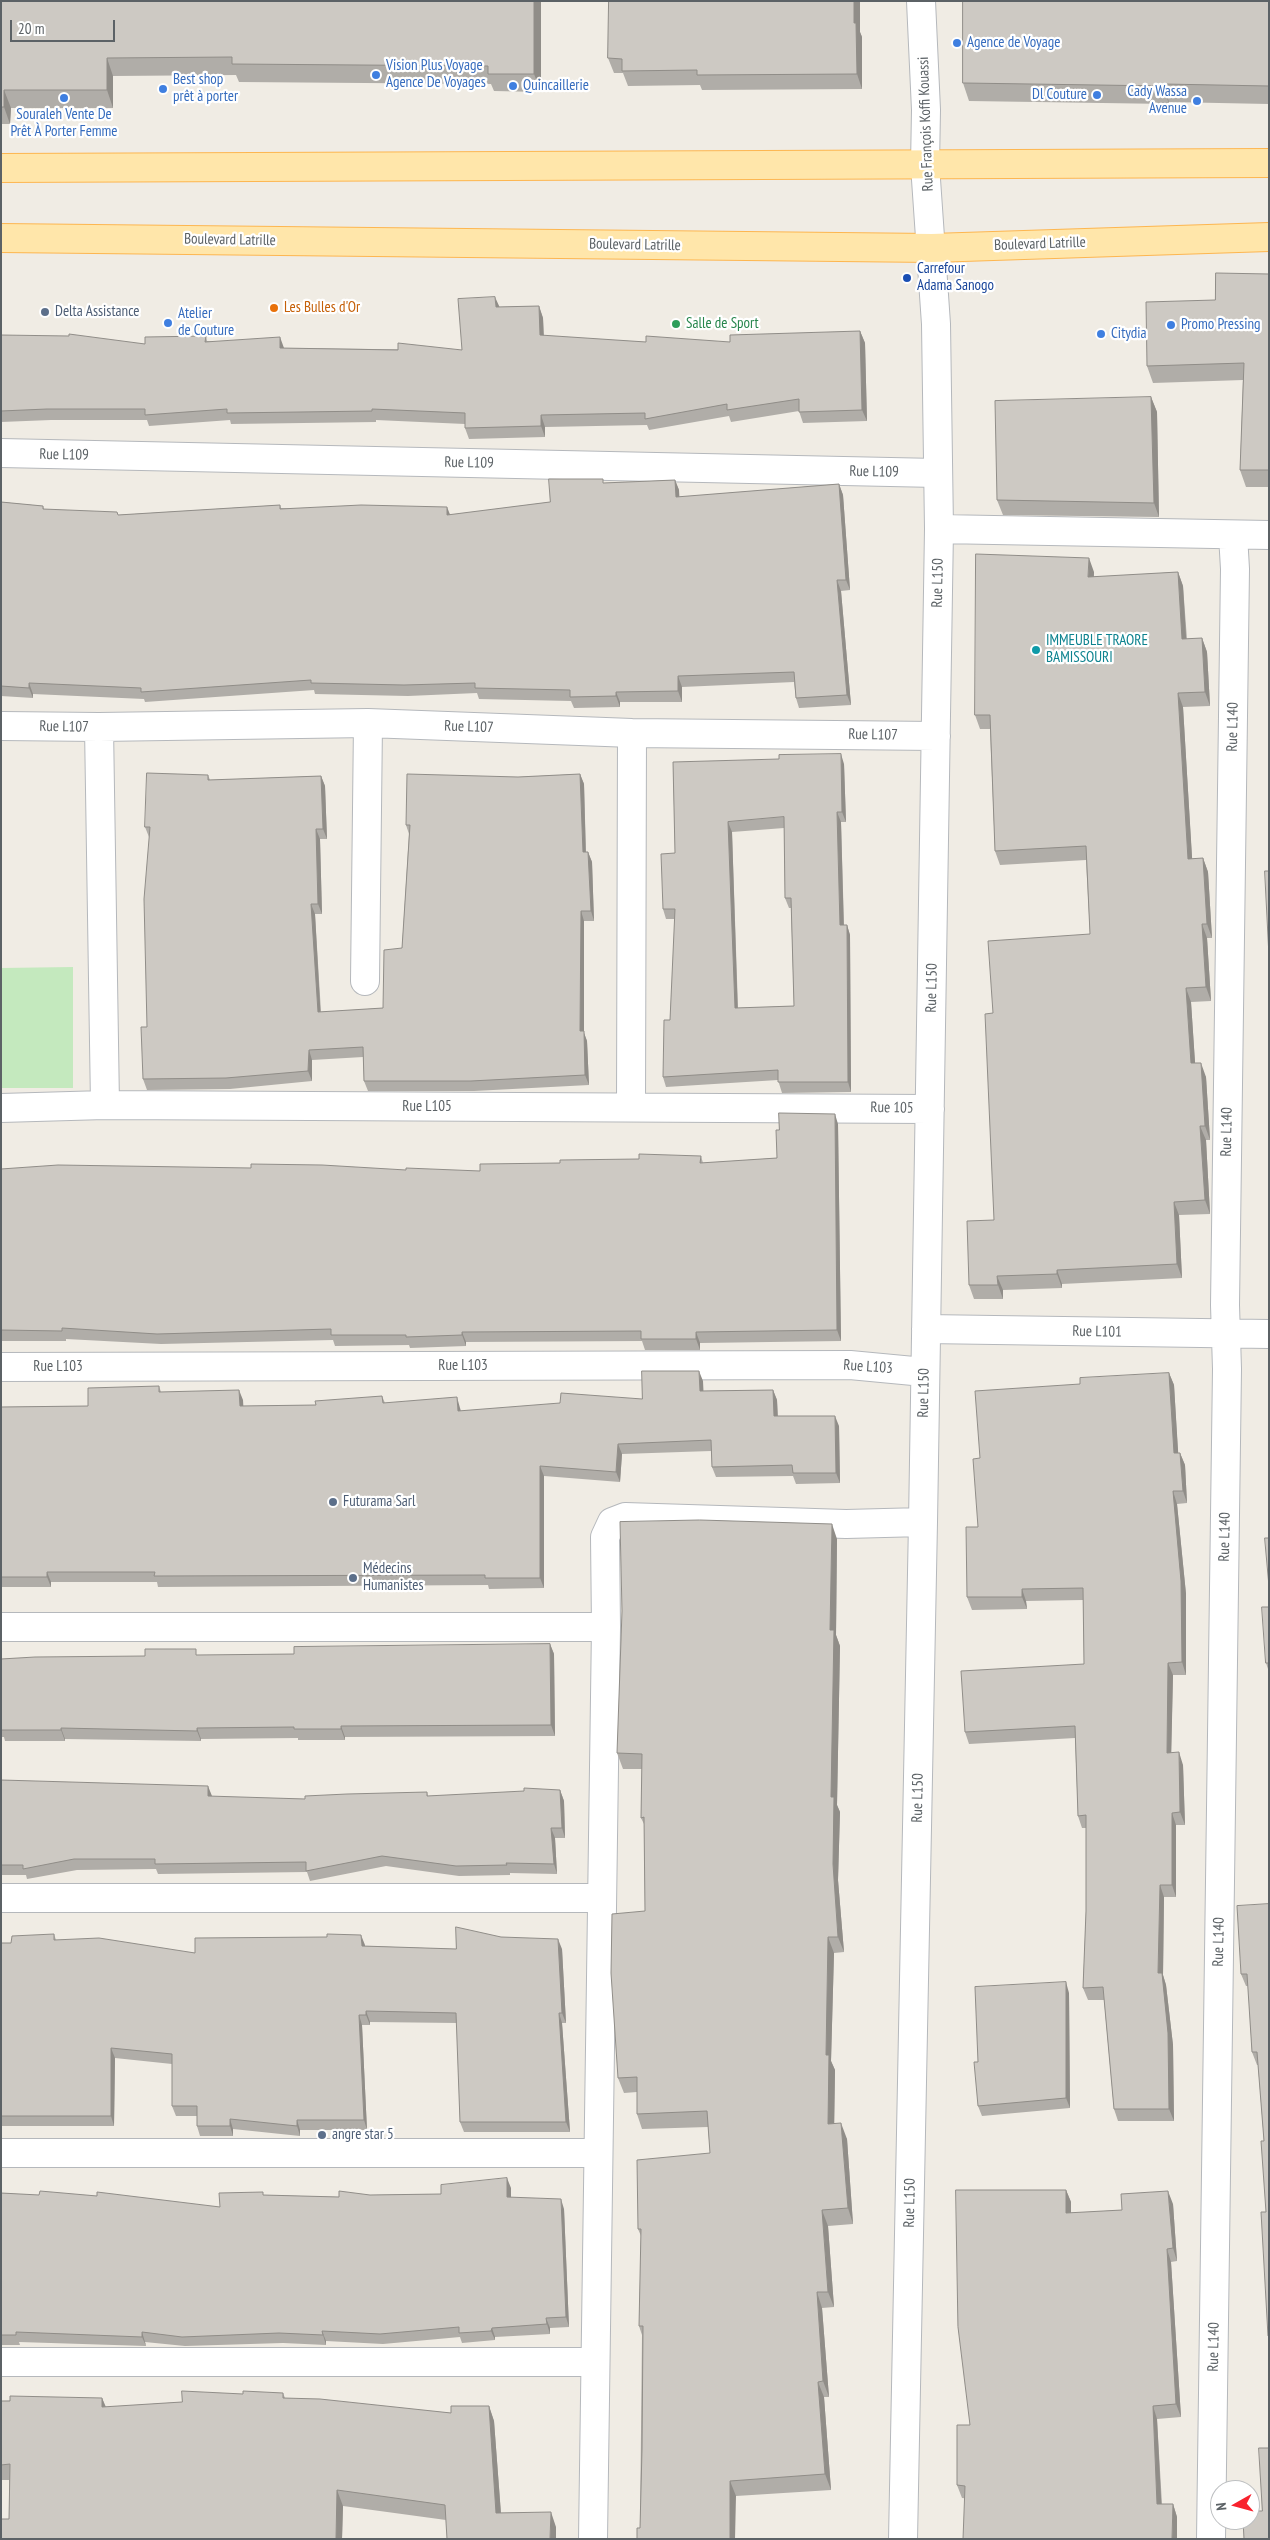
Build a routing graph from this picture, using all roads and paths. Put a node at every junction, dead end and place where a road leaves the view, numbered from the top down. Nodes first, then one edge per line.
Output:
1 (921, 1) edge
2 (1269, 163) edge
3 (925, 165) junction
4 (1, 168) edge
5 (1269, 237) edge
6 (1, 238) edge
7 (932, 248) junction
8 (1, 453) edge
9 (936, 474) junction
10 (939, 529) junction
11 (1233, 535) junction
12 (1269, 535) edge
13 (368, 723) junction
14 (1, 726) edge
15 (99, 727) junction
16 (632, 733) junction
17 (936, 736) junction
18 (365, 981) dead end
19 (105, 1104) junction
20 (631, 1106) junction
21 (853, 1107) joint
22 (1, 1108) edge
23 (930, 1109) junction
24 (926, 1329) junction
25 (1226, 1334) junction
26 (1269, 1334) edge
27 (1, 1367) edge
28 (924, 1372) junction
29 (923, 1522) junction
30 (1, 1627) edge
31 (606, 1627) junction
32 (1, 1898) edge
33 (601, 1898) junction
34 (598, 2152) junction
35 (1, 2153) edge
36 (1, 2362) edge
37 (595, 2362) junction
38 (593, 2539) edge
39 (903, 2539) edge
40 (1211, 2539) edge

1 - 3 street, Rue François Koffi Kouassi
2 - 3 main road
3 - 4 main road
3 - 7 street, Rue François Koffi Kouassi
5 - 7 main road, Boulevard Latrille
6 - 7 main road, Boulevard Latrille
7 - 9 street, Rue L150
8 - 9 street, Rue L109
9 - 10 street, Rue L150
10 - 11 street
10 - 17 street, Rue L150
11 - 12 street
11 - 25 street, Rue L140
13 - 15 street, Rue L107
13 - 16 street, Rue L107
13 - 18 street
14 - 15 street, Rue L107
15 - 19 street
16 - 17 street, Rue L107
16 - 20 street
17 - 23 street, Rue L150
19 - 20 street, Rue L105
19 - 22 street, Rue L105
20 - 21 street, Rue L105
21 - 23 street, Rue 105
23 - 24 street, Rue L150
24 - 25 street, Rue L101
24 - 28 street, Rue L150
25 - 26 street, Rue L101
25 - 40 street, Rue L140
27 - 28 street, Rue L103
28 - 29 street, Rue L150
29 - 31 street
29 - 39 street, Rue L150
30 - 31 street
31 - 33 street
32 - 33 street
33 - 34 street
34 - 35 street
34 - 37 street
36 - 37 street
37 - 38 street

